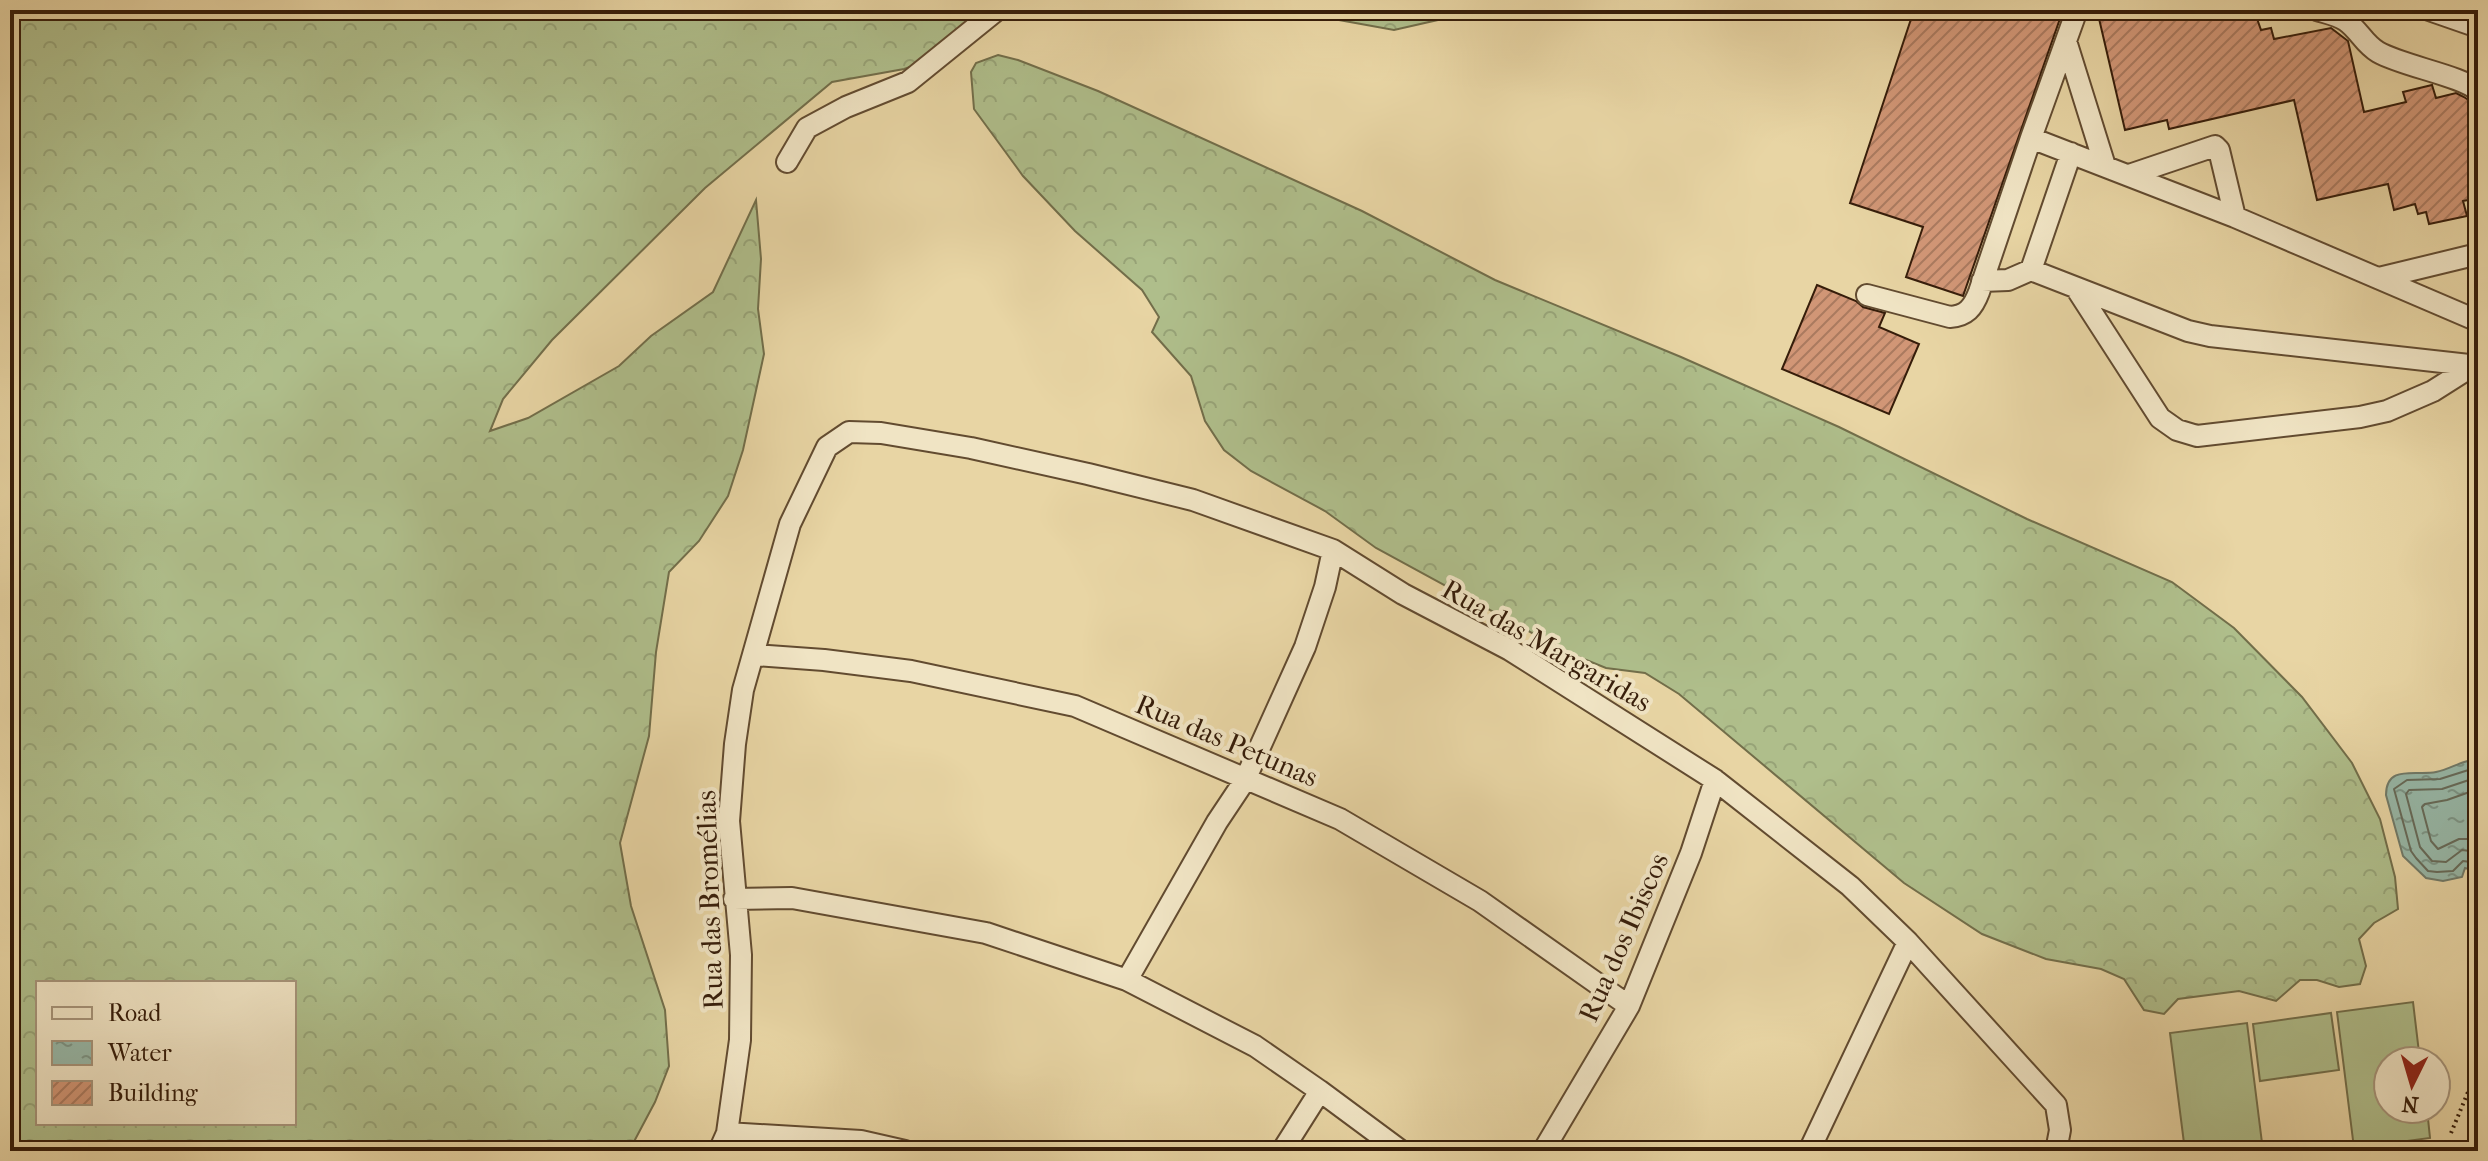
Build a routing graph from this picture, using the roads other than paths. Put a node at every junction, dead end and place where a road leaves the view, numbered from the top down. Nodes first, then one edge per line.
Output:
1 (997, 10) edge
2 (2077, 10) edge
3 (2317, 10) edge
4 (2429, 10) edge
5 (2478, 27) edge
6 (2066, 41) junction
7 (2478, 91) edge
8 (2031, 138) junction
9 (2071, 153) junction
10 (787, 162) dead end
11 (2105, 166) junction
12 (2129, 175) junction
13 (2235, 217) junction
14 (2478, 254) edge
15 (2031, 270) junction
16 (2379, 278) junction
17 (1982, 281) junction
18 (2076, 288) junction
19 (1867, 295) dead end
20 (2478, 321) edge
21 (2476, 366) edge
22 (849, 432) joint
23 (1333, 550) junction
24 (754, 655) junction
25 (1245, 780) junction
26 (1715, 780) junction
27 (734, 899) junction
28 (1908, 942) junction
29 (1127, 980) junction
30 (1629, 1006) junction
31 (1320, 1091) junction
32 (723, 1142) edge
33 (905, 1151) edge
34 (1282, 1151) edge
35 (1401, 1151) edge
36 (1543, 1151) edge
37 (1809, 1151) edge
38 (2056, 1151) edge

1 - 10 street
2 - 6 street
3 - 7 street
4 - 5 street
6 - 8 street
6 - 11 street
8 - 9 street
8 - 17 street
9 - 11 street
9 - 15 street
11 - 12 street
12 - 13 street
12 - 13 street
13 - 16 street
14 - 16 street
15 - 17 street
15 - 18 street
16 - 20 street
17 - 19 street
18 - 21 street
18 - 21 street
22 - 23 street, Rua das Margaridas
22 - 24 street, Rua das Bromélias
23 - 25 street
23 - 26 street, Rua das Margaridas
24 - 25 street, Rua das Petunas
24 - 27 street, Rua das Bromélias
25 - 29 street
25 - 30 street, Rua das Petunas
26 - 28 street, Rua das Margaridas
26 - 30 street, Rua dos Ibiscos
27 - 29 street
27 - 32 street, Rua das Bromélias
28 - 37 street
28 - 38 street, Rua das Margaridas
29 - 31 street
30 - 36 street, Rua dos Ibiscos
31 - 34 street
31 - 35 street
32 - 33 street

